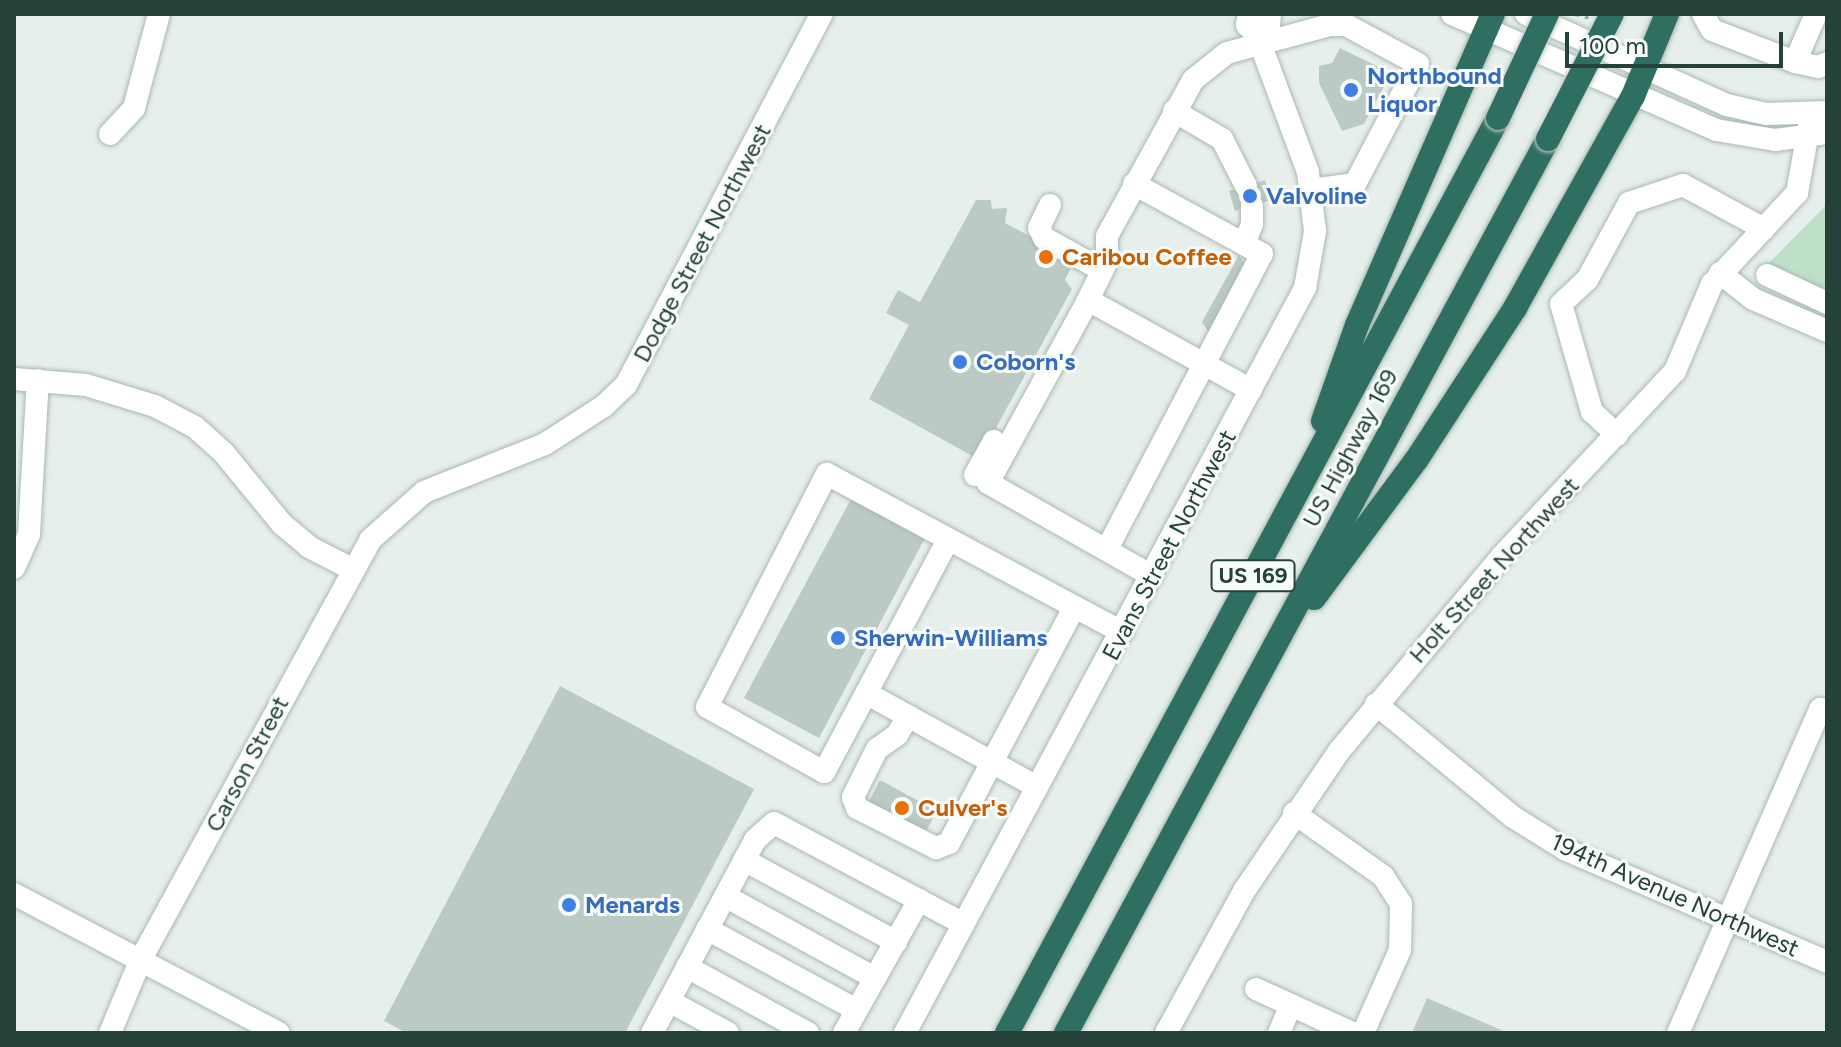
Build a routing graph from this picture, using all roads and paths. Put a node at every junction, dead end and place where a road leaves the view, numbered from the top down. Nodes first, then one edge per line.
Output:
1 (159, 14) edge
2 (822, 14) edge
3 (1270, 14) edge
4 (1452, 14) edge
5 (1526, 14) edge
6 (1547, 14) edge
7 (1575, 14) edge
8 (1667, 14) edge
9 (1703, 14) edge
10 (1816, 14) edge
11 (1604, 20) edge
12 (1490, 21) edge
13 (1255, 31) edge
14 (1795, 62) junction
15 (1827, 63) edge
16 (1646, 68) junction
17 (1633, 96) junction
18 (1174, 111) junction
19 (1819, 113) edge
20 (110, 134) dead end
21 (1818, 135) edge
22 (1134, 184) junction
23 (1311, 190) junction
24 (1050, 205) dead end
25 (1764, 229) junction
26 (1244, 244) junction
27 (1102, 270) junction
28 (1720, 273) junction
29 (1767, 275) dead end
30 (1088, 300) junction
31 (1827, 303) edge
32 (1827, 331) edge
33 (1205, 365) junction
34 (14, 379) edge
35 (38, 380) junction
36 (1251, 390) junction
37 (1017, 429) junction
38 (1617, 435) junction
39 (975, 475) dead end
40 (1295, 498) junction
41 (948, 540) junction
42 (1107, 549) junction
43 (14, 568) edge
44 (352, 569) junction
45 (1152, 576) junction
46 (1074, 608) junction
47 (1122, 632) junction
48 (1263, 667) junction
49 (866, 693) junction
50 (1376, 704) junction
51 (1820, 709) dead end
52 (908, 716) junction
53 (991, 762) junction
54 (1037, 787) junction
55 (1294, 813) junction
56 (744, 860) junction
57 (14, 894) edge
58 (725, 896) junction
59 (919, 900) junction
60 (1728, 920) junction
61 (964, 924) junction
62 (707, 929) junction
63 (896, 942) junction
64 (141, 959) junction
65 (1827, 962) edge
66 (687, 967) junction
67 (875, 978) junction
68 (1256, 989) dead end
69 (669, 1001) junction
70 (1291, 1005) junction
71 (857, 1010) junction
72 (110, 1033) edge
73 (279, 1033) edge
74 (652, 1033) edge
75 (728, 1033) edge
76 (808, 1033) edge
77 (844, 1033) edge
78 (905, 1033) edge
79 (1007, 1033) edge
80 (1066, 1033) edge
81 (1166, 1033) edge
82 (1279, 1033) edge
83 (1352, 1033) edge
84 (1363, 1033) edge
85 (1678, 1033) edge

1 - 20 street
2 - 44 street, Dodge Street Northwest
3 - 13 street
4 - 12 street
5 - 16 street
6 - 40 highway, US Highway 169 / US 169, bridge
7 - 11 path
8 - 16 highway
9 - 14 street
10 - 14 street
11 - 48 highway, US Highway 169 / US 169, bridge
12 - 17 street
12 - 40 highway
13 - 18 street
13 - 23 street, Evans Street Northwest
13 - 23 street
14 - 15 street
16 - 17 highway
16 - 19 street
17 - 21 street
17 - 48 highway
18 - 22 street
18 - 26 street
19 - 21 street, Holt Street Northwest
21 - 25 street, Holt Street Northwest
22 - 26 street
22 - 27 street
23 - 36 street, Evans Street Northwest
24 - 27 street
25 - 28 street, Holt Street Northwest
25 - 38 street
26 - 33 street
27 - 30 street
28 - 32 street
28 - 38 street, Holt Street Northwest
29 - 31 street
30 - 33 street
30 - 37 street
33 - 36 street
33 - 42 street
34 - 35 street
35 - 43 street
35 - 44 street
36 - 45 street, Evans Street Northwest
37 - 39 street
37 - 42 street
38 - 50 street, Holt Street Northwest
40 - 79 highway, US Highway 169 / US 169
41 - 46 street
41 - 49 street
41 - 49 street
42 - 45 street
44 - 64 street, Carson Street
45 - 47 street, Evans Street Northwest
46 - 47 street
46 - 53 street
47 - 54 street, Evans Street Northwest
48 - 80 highway, US Highway 169 / US 169
49 - 52 street
50 - 55 street, Holt Street Northwest
50 - 60 street, 194th Avenue Northwest
51 - 60 street
52 - 53 street
52 - 53 street
53 - 54 street
54 - 61 street, Evans Street Northwest
55 - 81 street, Holt Street Northwest
55 - 84 street
56 - 58 street
56 - 59 street
56 - 63 street
57 - 64 street
58 - 62 street
58 - 67 street
59 - 61 street
59 - 63 street
60 - 65 street, 194th Avenue Northwest
60 - 85 street
61 - 78 street, Evans Street Northwest
62 - 66 street
62 - 71 street
63 - 67 street
64 - 72 street, Carson Street
64 - 73 street
66 - 69 street
66 - 76 street
67 - 71 street
68 - 70 street
69 - 74 street
69 - 75 street
70 - 82 street
70 - 83 street
71 - 77 street

